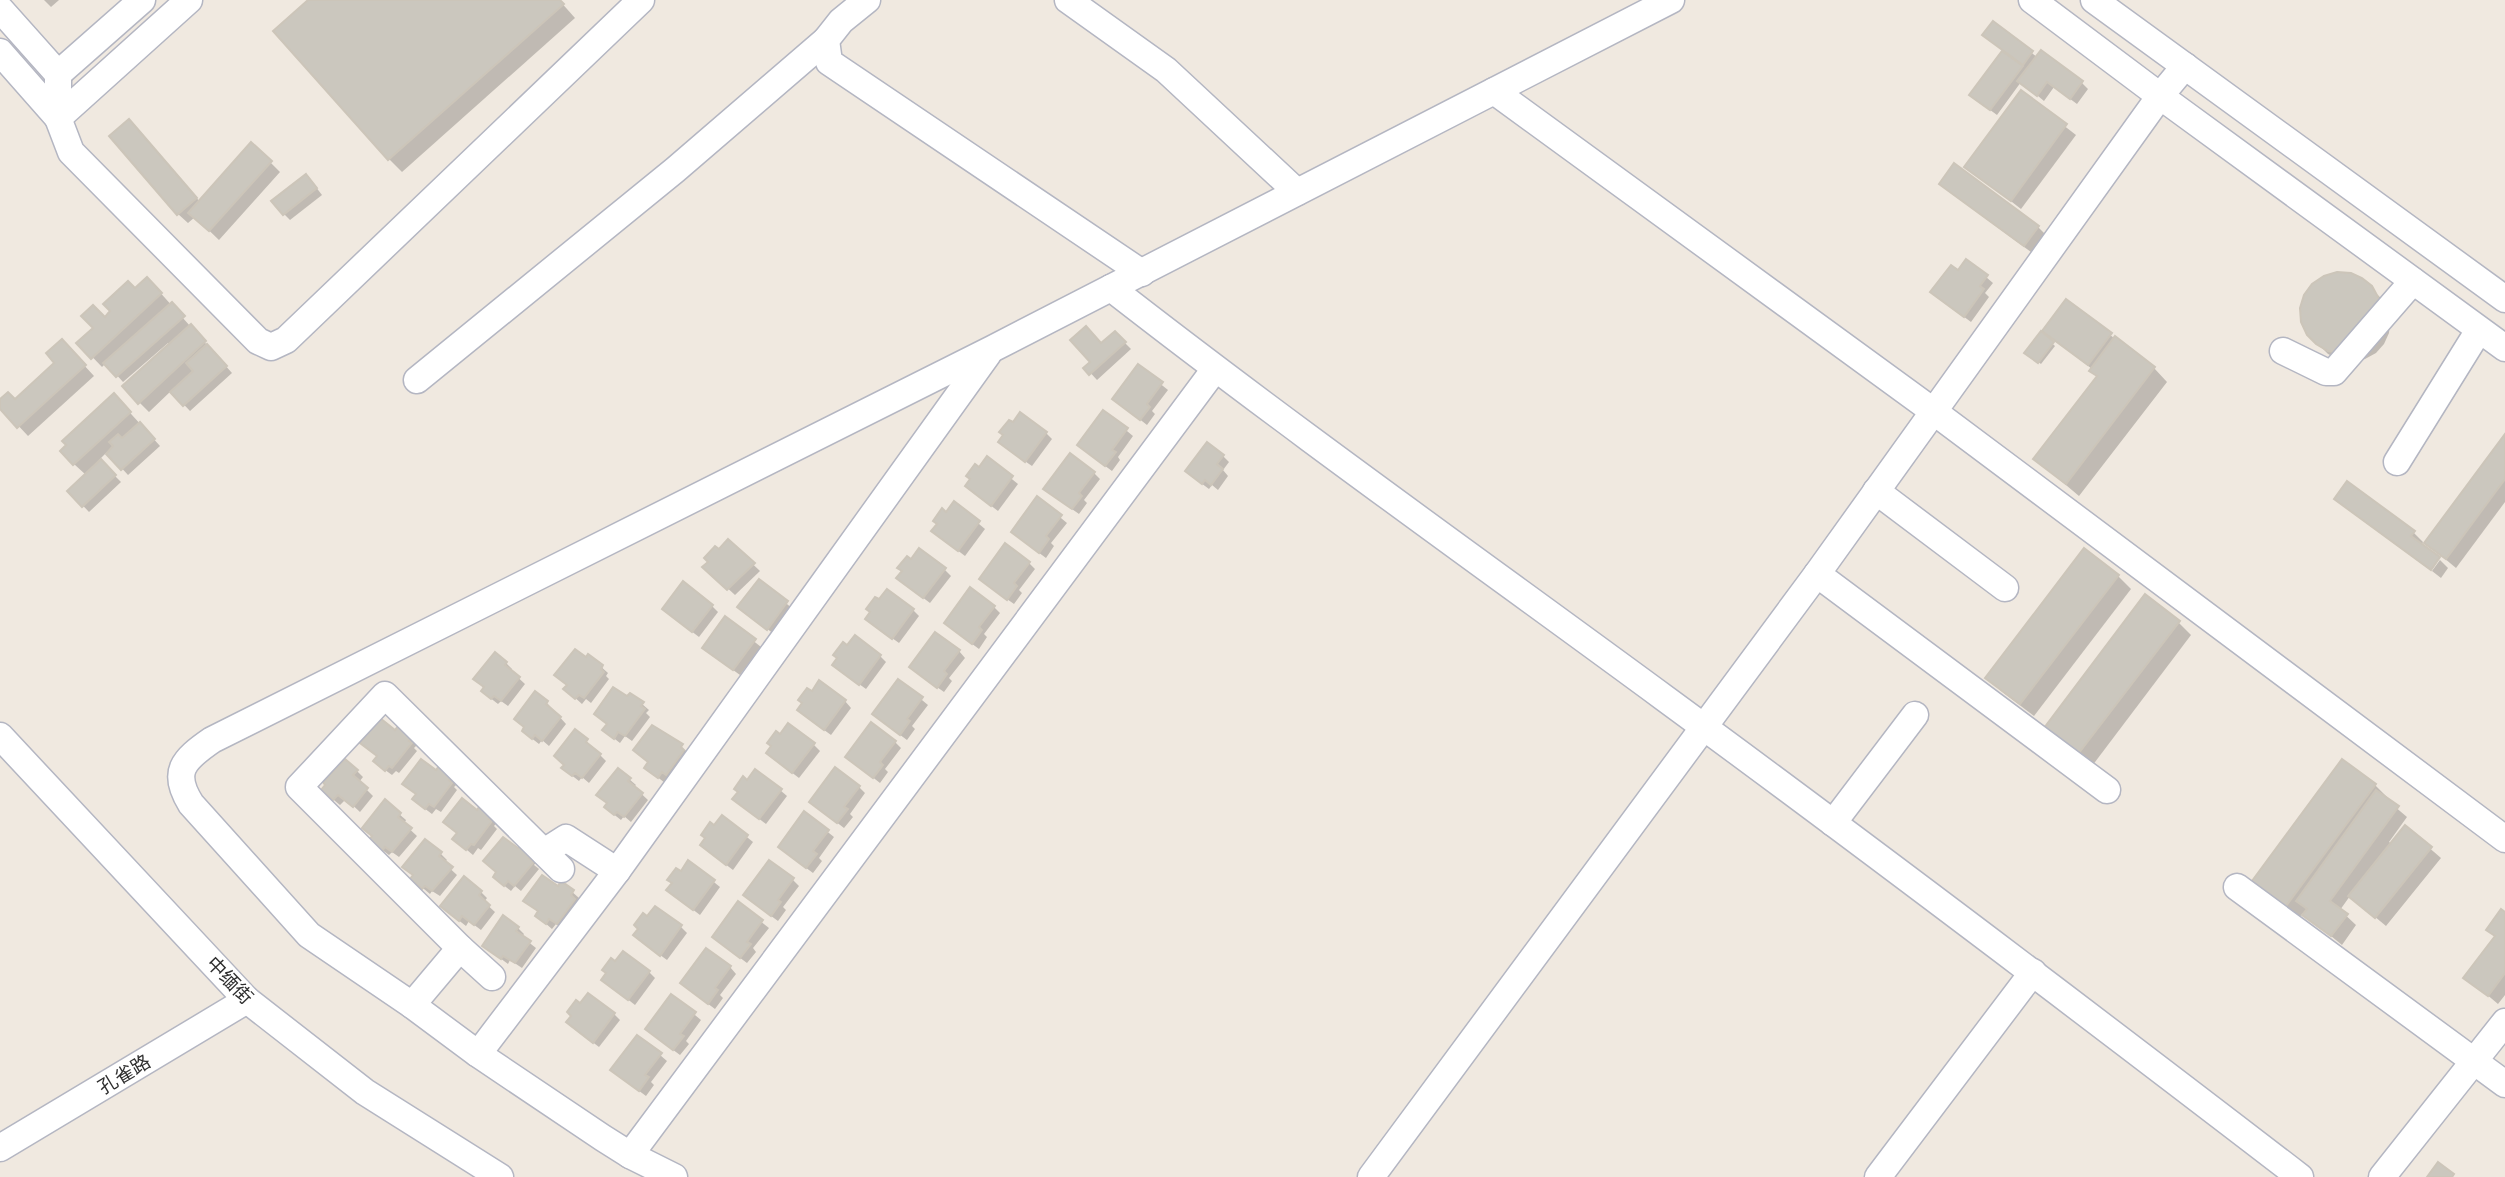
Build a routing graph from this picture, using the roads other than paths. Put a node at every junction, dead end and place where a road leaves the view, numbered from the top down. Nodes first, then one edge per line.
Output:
1 (142, 0) edge
2 (190, 0) edge
3 (641, 0) edge
4 (867, 0) edge
5 (1068, 0) edge
6 (1671, 0) edge
7 (2032, 0) edge
8 (2094, 0) edge
9 (0, 9) edge
10 (826, 40) junction
11 (0, 52) edge
12 (2185, 66) junction
13 (58, 74) junction
14 (1494, 91) junction
15 (2160, 96) junction
16 (58, 118) junction
17 (1297, 192) junction
18 (2421, 237) junction
19 (1142, 273) junction
20 (2404, 275) junction
21 (1111, 288) junction
22 (2505, 299) edge
23 (2479, 330) junction
24 (2505, 348) edge
25 (992, 349) junction
26 (2283, 351) dead end
27 (1215, 369) junction
28 (417, 380) dead end
29 (1933, 411) junction
30 (2397, 462) dead end
31 (1876, 491) junction
32 (1817, 574) junction
33 (2005, 587) dead end
34 (1915, 715) dead end
35 (1703, 727) junction
36 (0, 736) edge
37 (2107, 790) dead end
38 (1833, 823) junction
39 (2505, 839) edge
40 (617, 871) junction
41 (2237, 887) dead end
42 (460, 948) junction
43 (2033, 972) junction
44 (492, 977) dead end
45 (247, 1000) junction
46 (412, 1005) junction
47 (2505, 1021) edge
48 (478, 1054) junction
49 (2475, 1062) junction
50 (2505, 1084) edge
51 (0, 1148) edge
52 (630, 1155) junction
53 (500, 1177) edge
54 (674, 1177) edge
55 (1371, 1177) edge
56 (1878, 1177) edge
57 (2300, 1177) edge
58 (2382, 1177) edge

1 - 13 street
2 - 16 street
3 - 16 street
4 - 10 street
5 - 17 street
6 - 14 street
7 - 15 street
8 - 12 street
9 - 13 street
10 - 19 street
10 - 28 street
11 - 16 street
12 - 15 street
12 - 18 street
13 - 16 street
14 - 17 street
14 - 29 street
15 - 20 street
15 - 29 street
17 - 19 street
18 - 20 street
18 - 22 street
19 - 21 street
20 - 23 street
20 - 26 street
21 - 25 street
21 - 27 street
23 - 24 street
23 - 30 street
25 - 40 street
25 - 46 street
27 - 35 street
27 - 52 street
29 - 31 street
29 - 39 street
31 - 32 street
31 - 33 street
32 - 35 street
32 - 37 street
34 - 38 street
35 - 38 street
35 - 55 street
36 - 45 street, 中缅街
38 - 43 street
40 - 42 street
40 - 48 street
41 - 49 street
42 - 44 street
42 - 46 street
43 - 56 street
43 - 57 street
45 - 51 street, 孔雀路
45 - 53 street, 中缅街
46 - 48 street
47 - 49 street
48 - 52 street
49 - 50 street
49 - 58 street
52 - 54 street

